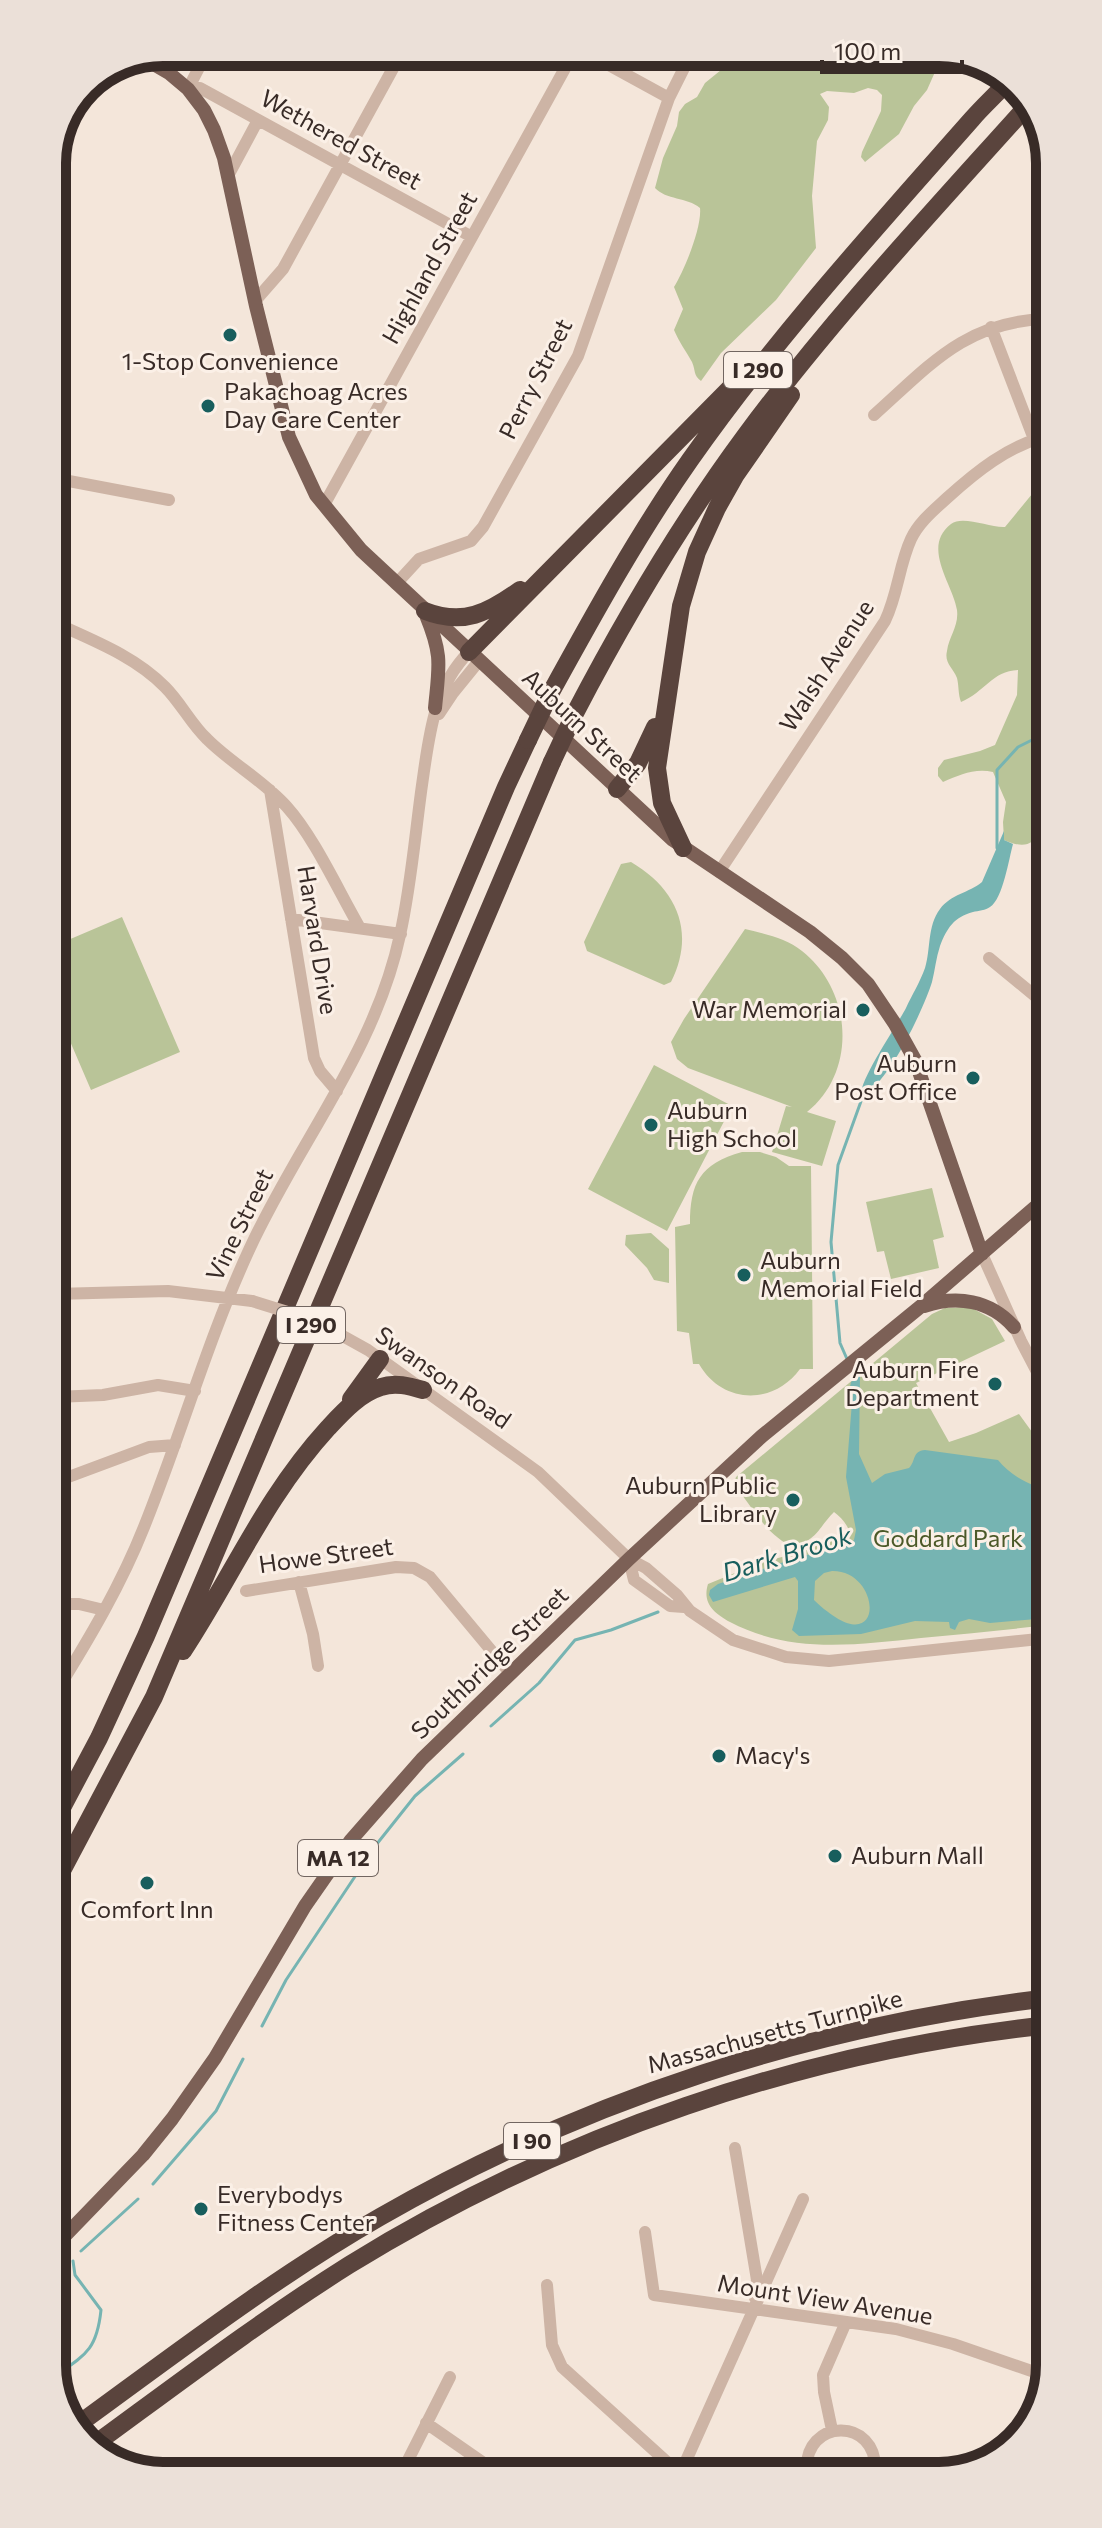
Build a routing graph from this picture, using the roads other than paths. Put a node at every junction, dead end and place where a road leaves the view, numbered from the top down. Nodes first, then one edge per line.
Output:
1 (200, 66) edge
2 (394, 66) edge
3 (566, 66) edge
4 (611, 66) edge
5 (685, 66) edge
6 (158, 67) edge
7 (188, 89) junction
8 (1001, 89) edge
9 (669, 98) junction
10 (1022, 112) edge
11 (258, 120) junction
12 (340, 165) junction
13 (228, 176) junction
14 (472, 237) junction
15 (861, 294) junction
16 (255, 301) junction
17 (802, 314) junction
18 (1036, 320) edge
19 (991, 327) junction
20 (874, 415) dead end
21 (1036, 431) edge
22 (1036, 439) edge
23 (66, 480) edge
24 (169, 500) dead end
25 (324, 505) junction
26 (555, 566) junction
27 (396, 584) junction
28 (425, 611) junction
29 (66, 628) edge
30 (474, 656) junction
31 (668, 688) junction
32 (435, 708) junction
33 (424, 768) junction
34 (617, 789) junction
35 (270, 790) junction
36 (683, 848) junction
37 (719, 872) junction
38 (291, 919) junction
39 (360, 928) junction
40 (401, 934) junction
41 (989, 958) dead end
42 (1036, 997) edge
43 (337, 1091) junction
44 (1036, 1207) edge
45 (982, 1254) junction
46 (66, 1294) edge
47 (229, 1297) junction
48 (920, 1307) junction
49 (1014, 1327) junction
50 (380, 1359) junction
51 (1036, 1370) edge
52 (423, 1390) junction
53 (195, 1391) junction
54 (66, 1397) edge
55 (340, 1415) junction
56 (175, 1445) junction
57 (66, 1478) edge
58 (629, 1559) junction
59 (299, 1582) junction
60 (246, 1591) dead end
61 (66, 1604) edge
62 (104, 1610) junction
63 (1036, 1639) edge
64 (318, 1666) dead end
65 (510, 1673) junction
66 (66, 1675) edge
67 (154, 1697) junction
68 (66, 1800) edge
69 (66, 1863) edge
70 (1036, 2000) edge
71 (1036, 2027) edge
72 (735, 2148) dead end
73 (803, 2199) dead end
74 (645, 2232) dead end
75 (66, 2235) edge
76 (547, 2285) dead end
77 (754, 2309) junction
78 (846, 2322) junction
79 (1035, 2373) edge
80 (450, 2377) dead end
81 (84, 2421) edge
82 (426, 2423) junction
83 (832, 2430) junction
84 (101, 2440) edge
85 (407, 2462) edge
86 (482, 2462) edge
87 (669, 2462) edge
88 (685, 2462) edge
89 (808, 2462) edge
90 (874, 2462) edge

1 - 7 street
2 - 12 street
3 - 14 street, Highland Street
4 - 9 street
5 - 9 street, Perry Street
6 - 7 main road, Auburn Street
7 - 11 street, Wethered Street
7 - 13 main road, Auburn Street
8 - 17 highway, I 290
9 - 27 street, Perry Street
10 - 15 highway, I 290
11 - 12 street, Wethered Street
11 - 13 street
12 - 14 street, Wethered Street
12 - 16 street
13 - 16 main road, Auburn Street
14 - 25 street, Highland Street
15 - 31 highway
15 - 67 highway, I 290, bridge
16 - 25 main road, Auburn Street
17 - 26 highway
17 - 68 highway, I 290, bridge
18 - 19 street
19 - 20 street
19 - 21 street
22 - 37 street, Walsh Avenue
23 - 24 street
25 - 27 main road, Auburn Street
26 - 28 highway
26 - 30 highway
27 - 28 main road, Auburn Street
28 - 30 main road, Auburn Street
28 - 32 main road
29 - 35 street
30 - 32 street, Vine Street
30 - 33 street, Vine Street
30 - 34 main road, Auburn Street
31 - 34 highway
31 - 36 highway
32 - 33 street, Vine Street
33 - 40 street, Vine Street
34 - 36 main road, Auburn Street
35 - 38 street, Harvard Drive
35 - 39 street
36 - 37 main road, Auburn Street
37 - 45 main road, Auburn Street
38 - 39 street
38 - 43 street, Harvard Drive
39 - 40 street
40 - 43 street, Vine Street
41 - 42 street
43 - 47 street, Vine Street
44 - 45 main road, Southbridge Street / MA 12
45 - 48 main road, Southbridge Street / MA 12
45 - 49 street, Auburn Street
46 - 47 street, Swanson Road
47 - 50 street, Swanson Road, bridge
47 - 53 street, Vine Street
48 - 49 main road
48 - 58 main road, Southbridge Street / MA 12
49 - 51 street, Auburn Street
50 - 52 street, Swanson Road
50 - 55 highway
52 - 55 highway
52 - 58 street, Swanson Road
53 - 54 street
53 - 56 street, Vine Street
55 - 67 highway
56 - 57 street
56 - 62 street, Vine Street
58 - 63 street, Swanson Road
58 - 65 main road, Southbridge Street / MA 12
59 - 60 street, Howe Street
59 - 64 street
59 - 65 street, Howe Street
61 - 62 street
62 - 66 street, Vine Street
65 - 75 main road, Southbridge Street / MA 12
67 - 69 highway, I 290
70 - 81 highway, Massachusetts Turnpike / I 90
71 - 84 highway, Massachusetts Turnpike / I 90
72 - 77 street
73 - 77 street
74 - 77 street, Mount View Avenue
76 - 87 street
77 - 78 street, Mount View Avenue
77 - 88 street
78 - 79 street, Mount View Avenue
78 - 83 street
80 - 82 street
82 - 85 street
82 - 86 street
83 - 89 street
83 - 90 street

